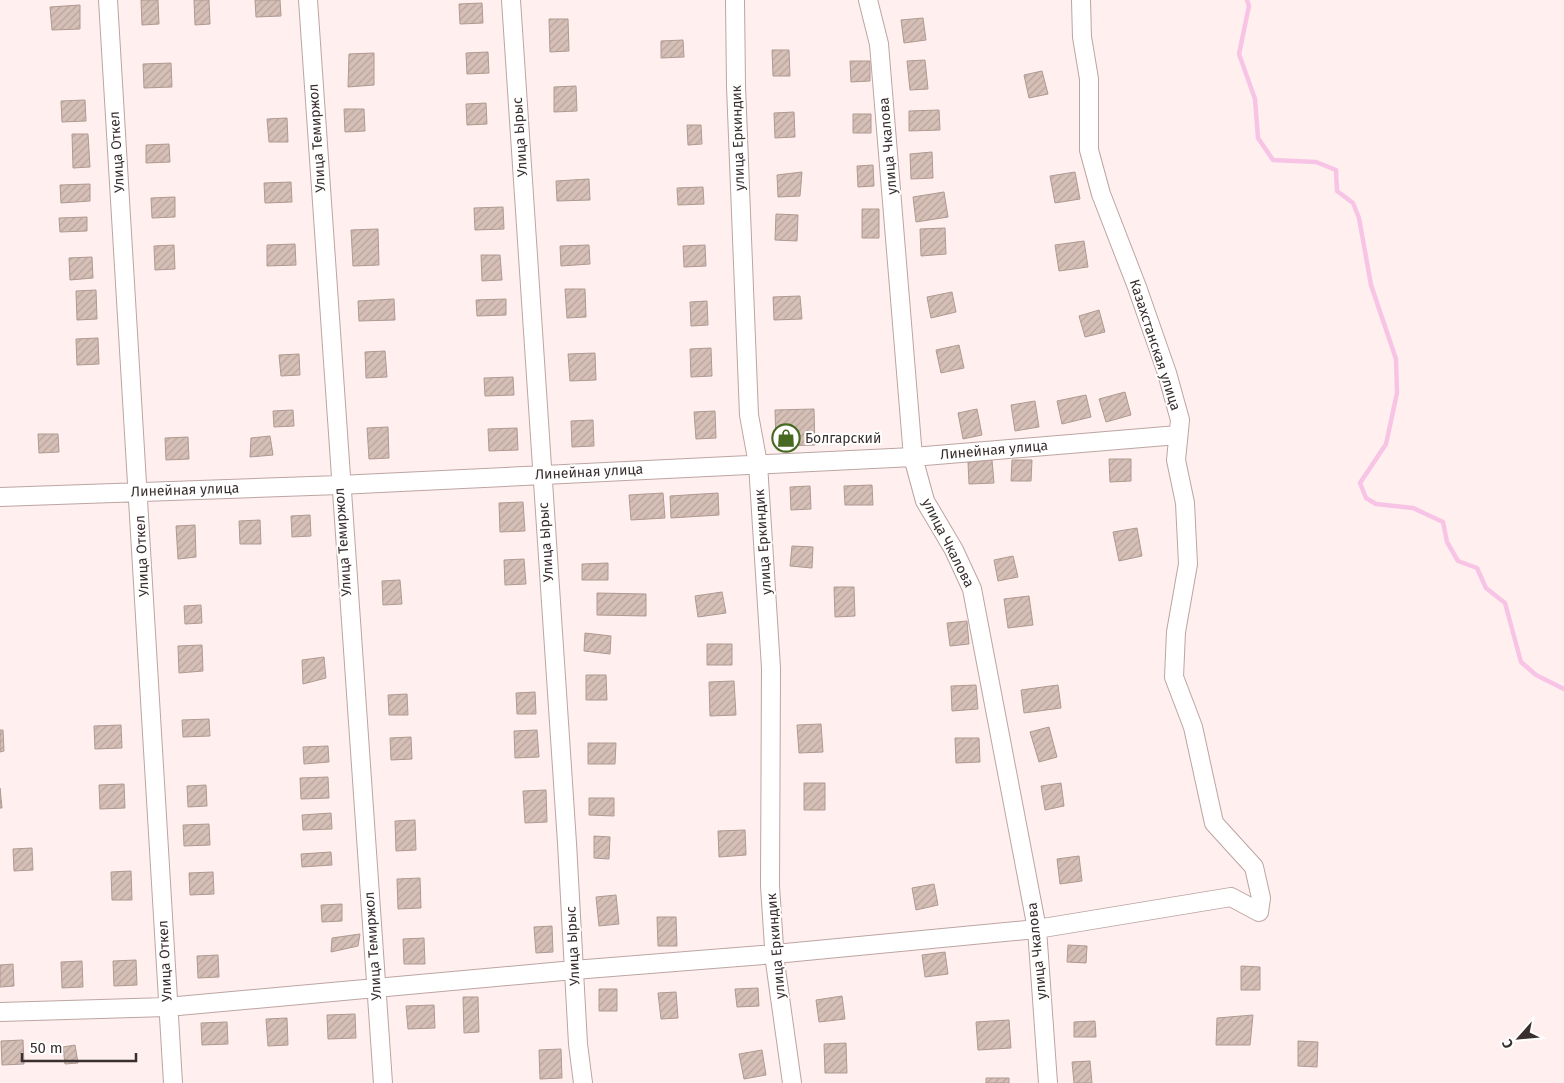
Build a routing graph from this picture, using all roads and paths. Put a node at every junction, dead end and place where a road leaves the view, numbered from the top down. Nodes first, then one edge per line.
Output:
1 (108, 0) edge
2 (308, 0) edge
3 (510, 0) edge
4 (735, 0) edge
5 (868, 0) edge
6 (1081, 0) edge
7 (1178, 435) junction
8 (913, 457) junction
9 (758, 464) junction
10 (542, 474) junction
11 (339, 485) junction
12 (138, 492) junction
13 (0, 497) edge
14 (1037, 928) junction
15 (775, 954) junction
16 (574, 970) junction
17 (376, 988) junction
18 (167, 1007) junction
19 (0, 1012) edge
20 (173, 1083) edge
21 (383, 1083) edge
22 (583, 1083) edge
23 (792, 1083) edge
24 (1048, 1083) edge

1 - 12 street, Улица Откел
2 - 11 street, Улица Темиржол
3 - 10 street, Улица Ырыс
4 - 9 street, улица Еркиндик
5 - 8 street, улица Чкалова
6 - 7 street, Казахстанская улица
7 - 8 street, Линейная улица
7 - 14 street, Казахстанская улица
8 - 9 street, Линейная улица
8 - 14 street, улица Чкалова
9 - 10 street, Линейная улица
9 - 15 street, улица Еркиндик
10 - 11 street, Линейная улица
10 - 16 street, Улица Ырыс
11 - 12 street, Линейная улица
11 - 17 street, Улица Темиржол
12 - 13 street, Линейная улица
12 - 18 street, Улица Откел
14 - 15 street
14 - 24 street, улица Чкалова
15 - 16 street
15 - 23 street, улица Еркиндик
16 - 17 street
16 - 22 street, Улица Ырыс
17 - 18 street
17 - 21 street, Улица Темиржол
18 - 19 street
18 - 20 street, Улица Откел

